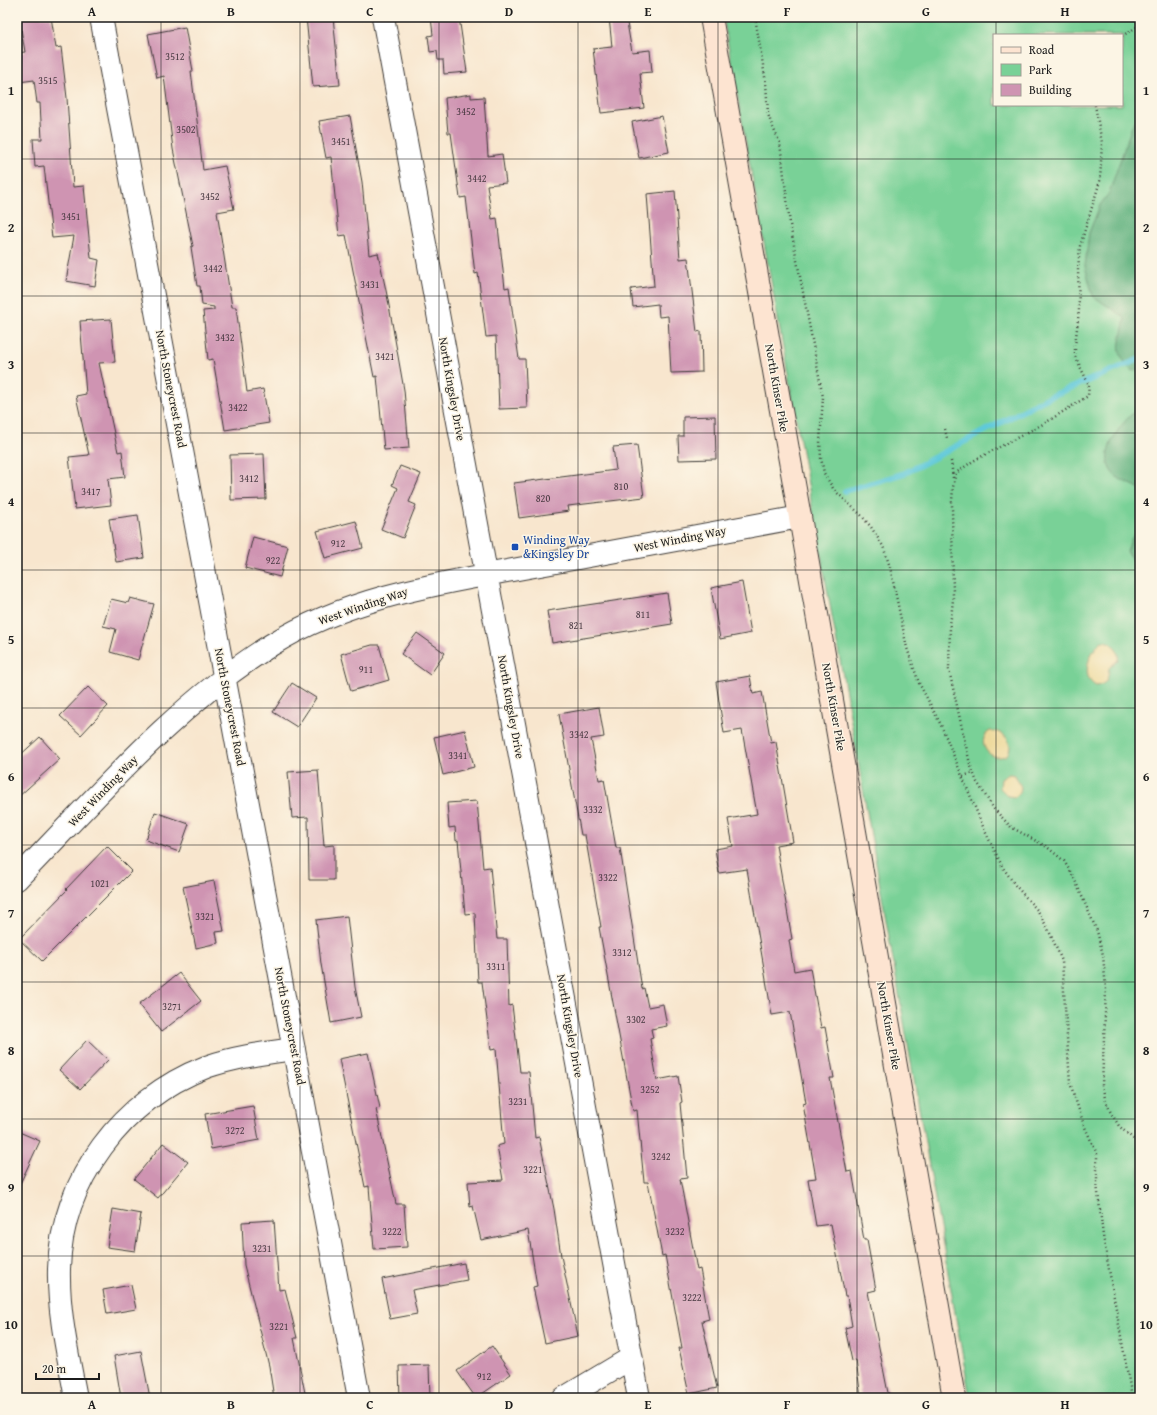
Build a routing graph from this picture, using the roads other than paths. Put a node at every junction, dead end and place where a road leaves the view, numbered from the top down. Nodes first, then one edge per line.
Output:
1 (101, 17) edge
2 (383, 17) edge
3 (710, 17) edge
4 (800, 517) junction
5 (486, 575) junction
6 (224, 677) junction
7 (17, 879) edge
8 (294, 1049) junction
9 (631, 1358) junction
10 (76, 1398) edge
11 (358, 1398) edge
12 (564, 1398) edge
13 (639, 1398) edge
14 (954, 1398) edge

1 - 6 street, North Stoneycrest Road
2 - 5 street, North Kingsley Drive
3 - 4 street, North Kinser Pike
4 - 5 street, West Winding Way
4 - 14 street, North Kinser Pike
5 - 6 street, West Winding Way
5 - 9 street, North Kingsley Drive
6 - 7 street, West Winding Way
6 - 8 street, North Stoneycrest Road
8 - 10 street
8 - 11 street, North Stoneycrest Road
9 - 12 street
9 - 13 street, North Kingsley Drive

